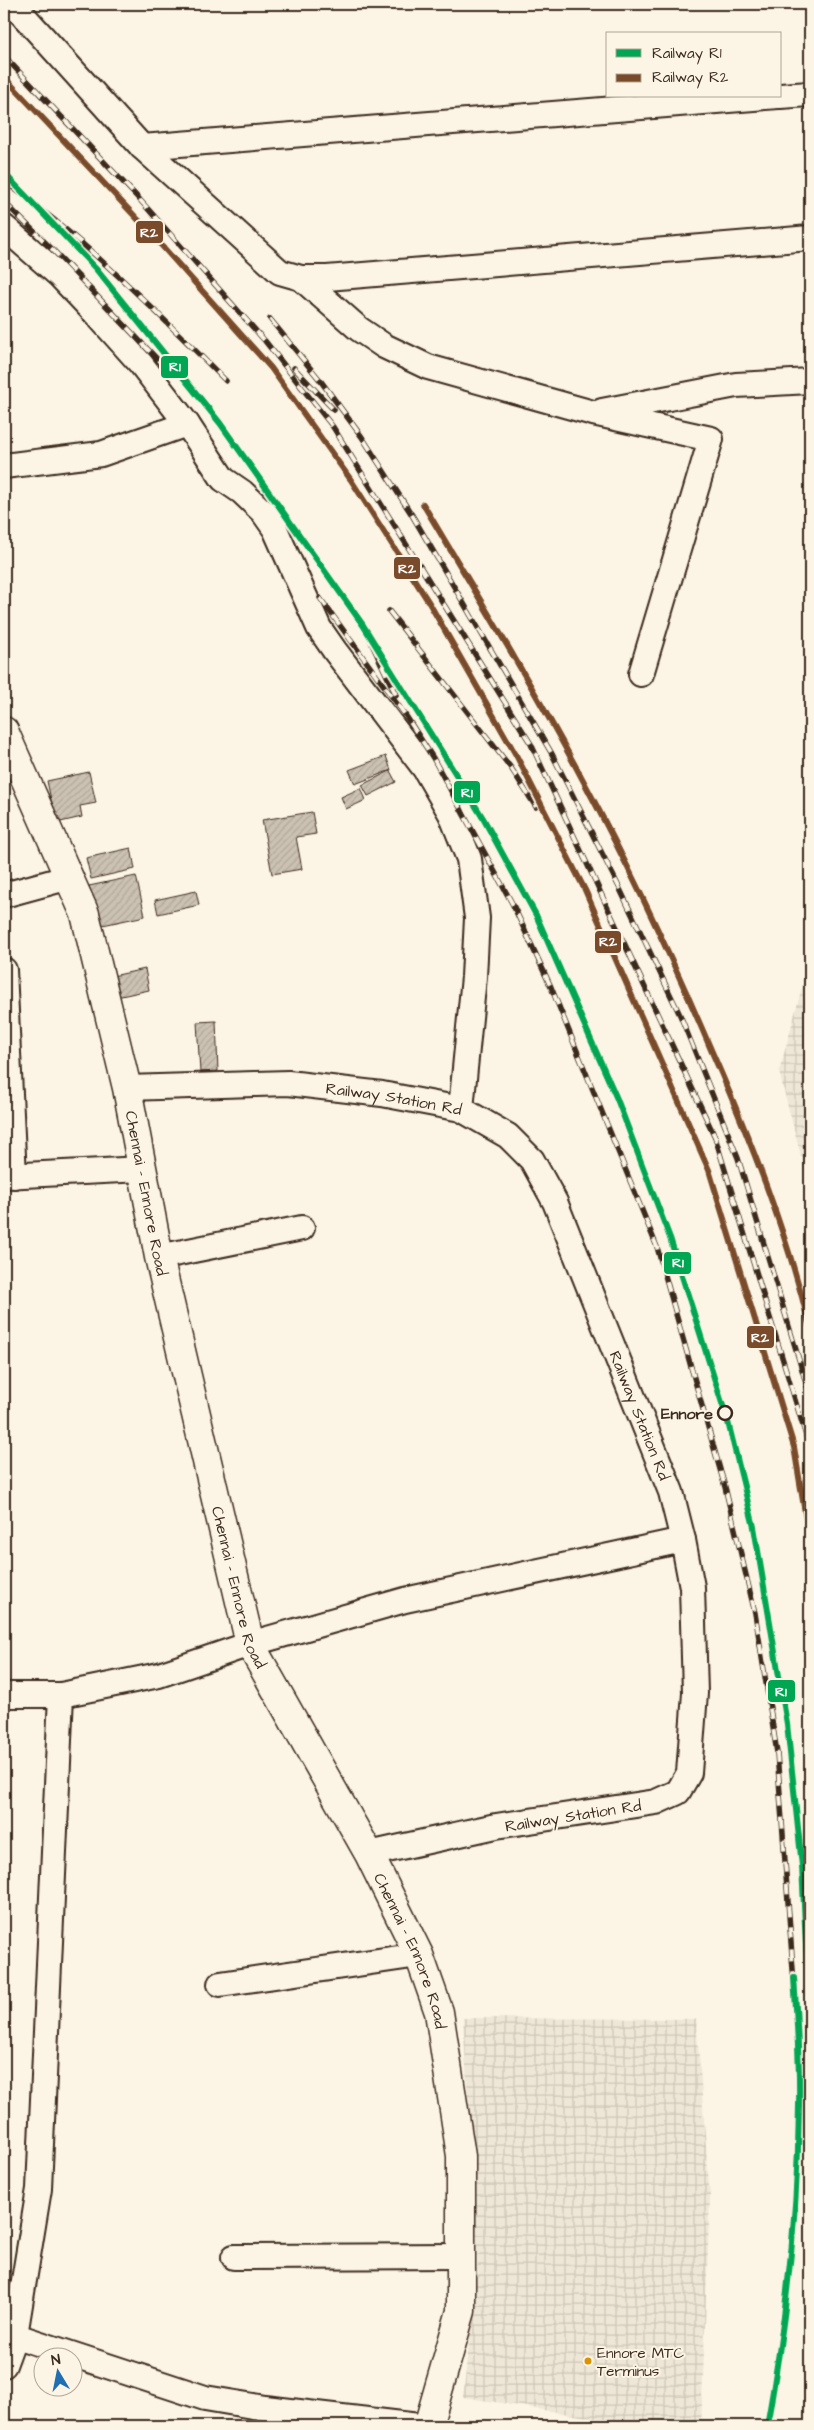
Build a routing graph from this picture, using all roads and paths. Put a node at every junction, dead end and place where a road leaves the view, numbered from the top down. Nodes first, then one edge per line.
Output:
1 (13, 4) edge
2 (810, 94) edge
3 (782, 96) edge
4 (754, 98) edge
5 (142, 147) junction
6 (4, 227) edge
7 (810, 238) edge
8 (301, 278) junction
9 (810, 381) edge
10 (593, 413) junction
11 (187, 424) junction
12 (4, 466) edge
13 (641, 674) dead end
14 (4, 731) edge
15 (70, 877) junction
16 (4, 895) edge
17 (4, 970) edge
18 (127, 1088) junction
19 (461, 1109) junction
20 (8, 1141) edge
21 (142, 1169) junction
22 (9, 1176) edge
23 (302, 1228) dead end
24 (159, 1257) junction
25 (683, 1540) junction
26 (250, 1644) junction
27 (4, 1695) edge
28 (61, 1695) junction
29 (369, 1854) junction
30 (419, 1955) junction
31 (220, 1984) dead end
32 (461, 2256) junction
33 (234, 2257) dead end
34 (10, 2334) edge
35 (4, 2364) edge
36 (419, 2426) edge
37 (428, 2426) edge

1 - 5 street
2 - 3 street
4 - 5 street
5 - 8 street
6 - 11 street
7 - 8 street
8 - 10 street
9 - 10 street
10 - 13 street
11 - 12 street
11 - 19 street
14 - 15 main road, Chennai - Ennore Road
15 - 16 street
15 - 18 main road, Chennai - Ennore Road
17 - 20 street
18 - 19 street, Railway Station Rd
18 - 21 main road, Chennai - Ennore Road
19 - 25 street, Railway Station Rd
20 - 22 street
21 - 22 street
21 - 24 main road, Chennai - Ennore Road
23 - 24 street
24 - 26 main road, Chennai - Ennore Road
25 - 26 street
25 - 29 street, Railway Station Rd
26 - 28 street
26 - 29 main road, Chennai - Ennore Road
27 - 28 street
28 - 34 street
29 - 30 main road, Chennai - Ennore Road
30 - 31 street
30 - 32 main road, Chennai - Ennore Road
32 - 33 street
32 - 37 main road, Chennai - Ennore Road
34 - 35 street
34 - 36 street

